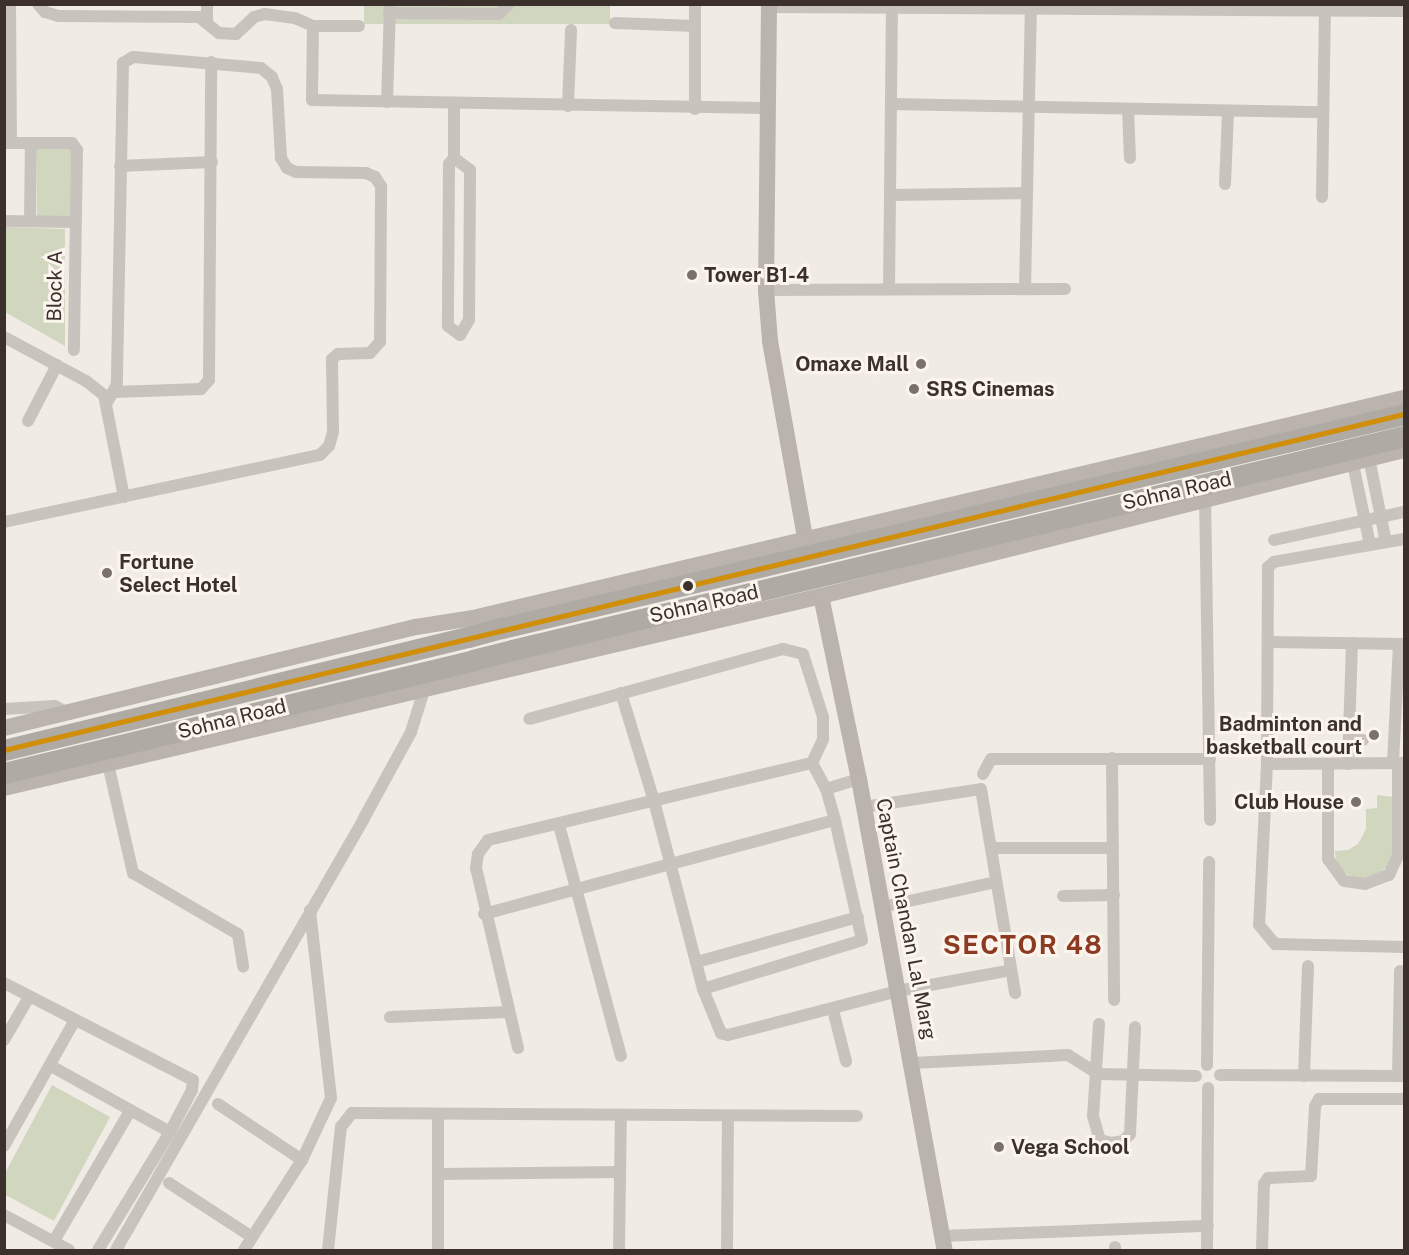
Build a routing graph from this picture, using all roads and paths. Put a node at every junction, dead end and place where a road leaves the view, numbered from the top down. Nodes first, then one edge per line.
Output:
1 (10, 4) edge
2 (38, 4) edge
3 (207, 4) edge
4 (508, 4) edge
5 (695, 4) edge
6 (769, 6) edge
7 (892, 6) edge
8 (1031, 6) edge
9 (1325, 7) edge
10 (389, 9) edge
11 (1404, 11) edge
12 (207, 22) junction
13 (615, 23) dead end
14 (313, 26) junction
15 (358, 26) dead end
16 (695, 26) junction
17 (571, 30) dead end
18 (211, 62) junction
19 (387, 102) junction
20 (454, 103) junction
21 (891, 104) junction
22 (568, 106) junction
23 (1029, 107) junction
24 (768, 108) junction
25 (695, 109) junction
26 (1128, 109) junction
27 (1228, 111) junction
28 (1323, 112) junction
29 (8, 143) edge
30 (31, 144) junction
31 (454, 158) junction
32 (1130, 158) dead end
33 (212, 162) junction
34 (120, 166) junction
35 (1226, 184) dead end
36 (1027, 194) junction
37 (890, 195) junction
38 (1322, 197) dead end
39 (4, 221) edge
40 (30, 221) junction
41 (75, 222) junction
42 (889, 289) junction
43 (1025, 289) junction
44 (1065, 289) dead end
45 (766, 290) junction
46 (4, 337) edge
47 (74, 350) dead end
48 (57, 365) junction
49 (115, 392) junction
50 (1404, 398) edge
51 (107, 403) junction
52 (1404, 414) edge
53 (28, 421) dead end
54 (1404, 436) edge
55 (1404, 450) edge
56 (1201, 457) junction
57 (1361, 461) junction
58 (1205, 490) junction
59 (124, 497) junction
60 (1404, 512) edge
61 (1381, 517) junction
62 (1365, 520) junction
63 (4, 522) edge
64 (806, 538) junction
65 (1404, 538) edge
66 (1274, 540) dead end
67 (1386, 542) junction
68 (1370, 545) junction
69 (821, 596) junction
70 (497, 621) junction
71 (470, 628) junction
72 (1269, 642) junction
73 (1352, 643) junction
74 (1402, 644) edge
75 (511, 658) junction
76 (479, 666) junction
77 (425, 687) junction
78 (621, 693) junction
79 (4, 709) edge
80 (70, 714) junction
81 (528, 719) dead end
82 (4, 728) edge
83 (1349, 740) junction
84 (1363, 740) dead end
85 (4, 750) edge
86 (1112, 758) junction
87 (1210, 759) junction
88 (812, 763) junction
89 (1399, 763) edge
90 (108, 764) junction
91 (1267, 764) junction
92 (1328, 764) junction
93 (1348, 764) junction
94 (4, 773) edge
95 (983, 774) dead end
96 (859, 779) junction
97 (4, 788) edge
98 (826, 789) junction
99 (654, 801) junction
100 (864, 807) junction
101 (835, 820) junction
102 (1209, 820) dead end
103 (559, 825) junction
104 (991, 848) junction
105 (1113, 848) junction
106 (1209, 862) dead end
107 (671, 865) junction
108 (996, 882) junction
109 (576, 888) junction
110 (1114, 895) junction
111 (1063, 896) dead end
112 (882, 908) junction
113 (310, 910) junction
114 (484, 914) junction
115 (858, 917) junction
116 (1404, 947) edge
117 (697, 962) junction
118 (1308, 966) dead end
119 (243, 967) dead end
120 (1011, 970) junction
121 (1400, 971) dead end
122 (4, 983) edge
123 (703, 988) junction
124 (898, 991) junction
125 (1015, 993) dead end
126 (29, 996) junction
127 (1114, 1000) dead end
128 (832, 1010) junction
129 (507, 1012) junction
130 (390, 1017) dead end
131 (75, 1020) junction
132 (1099, 1024) dead end
133 (1135, 1027) dead end
134 (4, 1040) edge
135 (518, 1048) dead end
136 (621, 1056) dead end
137 (846, 1061) dead end
138 (912, 1063) junction
139 (1208, 1065) junction
140 (51, 1066) junction
141 (1094, 1073) junction
142 (1135, 1075) junction
143 (1220, 1075) junction
144 (1196, 1076) junction
145 (1304, 1076) junction
146 (1401, 1076) edge
147 (1208, 1088) junction
148 (1404, 1099) edge
149 (218, 1104) dead end
150 (130, 1111) junction
151 (438, 1114) junction
152 (621, 1115) junction
153 (857, 1116) dead end
154 (728, 1118) junction
155 (170, 1132) junction
156 (5, 1144) edge
157 (302, 1160) junction
158 (620, 1172) junction
159 (438, 1174) junction
160 (169, 1183) dead end
161 (4, 1215) edge
162 (1208, 1226) junction
163 (252, 1237) junction
164 (54, 1241) junction
165 (943, 1243) edge
166 (69, 1251) edge
167 (98, 1251) edge
168 (116, 1251) edge
169 (244, 1251) edge
170 (328, 1251) edge
171 (438, 1251) edge
172 (619, 1251) edge
173 (727, 1251) edge
174 (1207, 1251) edge
175 (1262, 1251) edge

1 - 29 street, Block A
2 - 12 street
3 - 12 street
4 - 10 street
5 - 16 street
6 - 7 street
6 - 24 main road
7 - 8 street
7 - 21 street
8 - 9 street
8 - 23 street
9 - 11 street
9 - 28 street
10 - 19 street
12 - 14 street
13 - 16 street
14 - 15 street
14 - 19 street
16 - 25 street
17 - 22 street
18 - 33 street
18 - 34 street
18 - 59 street
19 - 20 street
20 - 22 street
20 - 31 street
21 - 23 street
21 - 37 street
22 - 25 street
23 - 26 street
23 - 36 street
24 - 25 street
24 - 45 main road
26 - 27 street
26 - 32 street
27 - 28 street
27 - 35 street
28 - 38 street
29 - 30 street, Block A
30 - 40 street
30 - 41 street, Block A
31 - 31 street
33 - 34 street
33 - 49 street
34 - 49 street
36 - 37 street
36 - 43 street
37 - 42 street
39 - 40 street, Block A
40 - 41 street, Block A
41 - 47 street, Block A
42 - 43 street
42 - 45 street
43 - 44 street
45 - 64 main road
46 - 48 street
48 - 51 street
48 - 53 street
49 - 51 street
50 - 56 main road
51 - 59 street
52 - 56 highway, Sohna Road
54 - 58 highway, Sohna Road
55 - 57 main road
56 - 58 street
56 - 64 main road
56 - 70 highway, Sohna Road
57 - 58 main road
57 - 61 street
57 - 62 street
58 - 69 main road
58 - 75 highway, Sohna Road
58 - 87 street
59 - 63 street
60 - 61 street
61 - 62 street
61 - 67 street
62 - 66 street
62 - 68 street
64 - 70 main road
65 - 67 street
67 - 68 street
68 - 72 street
69 - 75 main road
69 - 96 main road, Captain Chandan Lal Marg
70 - 71 highway, Sohna Road, bridge
70 - 75 main road
71 - 76 main road
71 - 80 main road
71 - 85 highway, Sohna Road
72 - 73 street
72 - 91 street
73 - 74 street
73 - 83 street
74 - 89 street
75 - 76 highway, Sohna Road, bridge
76 - 77 main road
76 - 94 highway, Sohna Road
77 - 90 main road
77 - 113 street
78 - 81 street
78 - 88 street
78 - 99 street
79 - 80 street
80 - 82 main road
83 - 84 street
83 - 93 street
86 - 87 street
86 - 95 street
86 - 105 street
87 - 102 street
88 - 98 street
88 - 99 street
89 - 92 street
89 - 93 street
90 - 97 main road
90 - 119 street
91 - 92 street
91 - 116 street
92 - 93 street
96 - 98 street
96 - 100 main road, Captain Chandan Lal Marg
98 - 101 street
99 - 103 street
99 - 107 street
100 - 104 street
100 - 112 main road, Captain Chandan Lal Marg
101 - 107 street
101 - 115 street
103 - 109 street
103 - 114 street
104 - 105 street
104 - 108 street
105 - 110 street
106 - 139 street
107 - 109 street
107 - 117 street
108 - 112 street
108 - 120 street
109 - 114 street
109 - 136 street
110 - 111 street
110 - 127 street
112 - 124 main road, Captain Chandan Lal Marg
113 - 157 street
113 - 168 street
114 - 129 street
115 - 117 street
115 - 123 street
117 - 123 street
118 - 145 street
120 - 124 street
120 - 125 street
121 - 146 street
122 - 126 street
123 - 128 street
124 - 128 street
124 - 138 main road, Captain Chandan Lal Marg
126 - 131 street
126 - 134 street
128 - 137 street
129 - 130 street
129 - 135 street
131 - 140 street
131 - 155 street
132 - 141 street
133 - 142 street
138 - 141 street
138 - 165 main road, Captain Chandan Lal Marg
139 - 143 street
139 - 144 street
140 - 150 street
140 - 156 street
141 - 142 street
141 - 142 street
142 - 144 street
143 - 145 street
143 - 147 street
144 - 147 street
145 - 146 street
147 - 162 street
148 - 175 street
149 - 157 street
150 - 155 street
150 - 164 street
151 - 152 street
151 - 159 street
151 - 170 street
152 - 154 street
152 - 158 street
153 - 154 street
154 - 173 street
155 - 167 street
157 - 163 street
158 - 159 street
158 - 172 street
159 - 171 street
160 - 163 street
161 - 164 street
162 - 165 street
162 - 174 street
163 - 169 street
164 - 166 street

